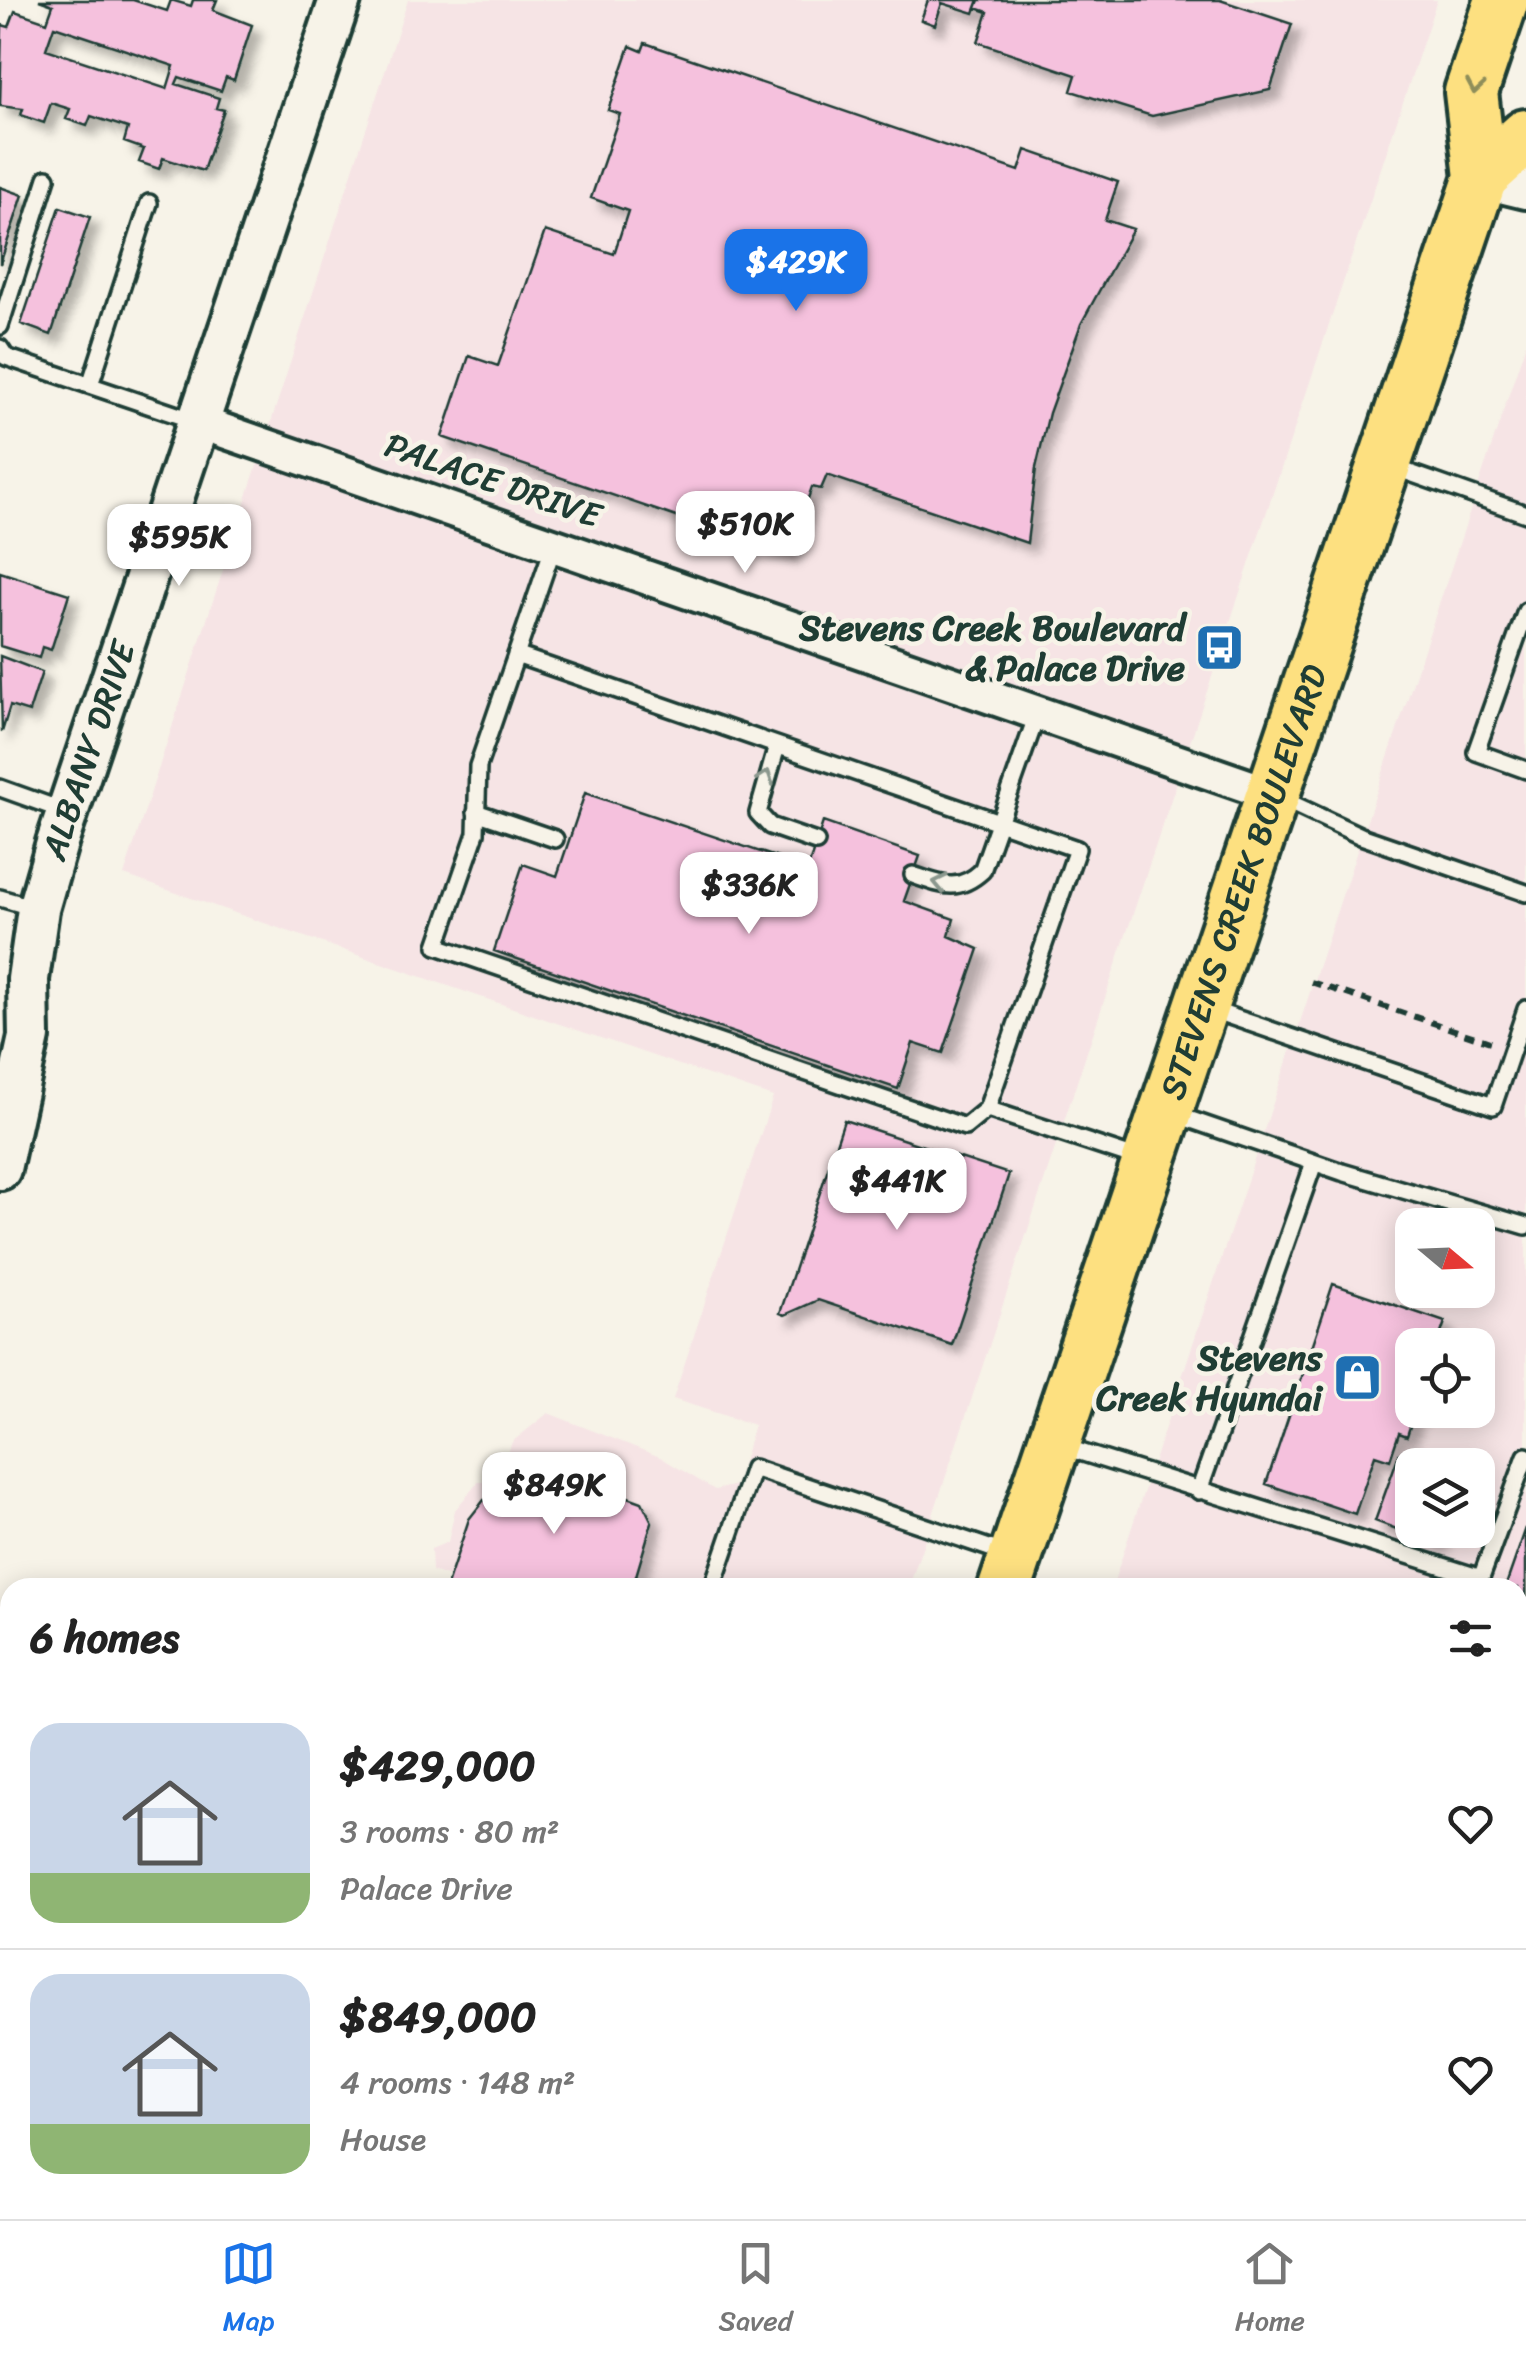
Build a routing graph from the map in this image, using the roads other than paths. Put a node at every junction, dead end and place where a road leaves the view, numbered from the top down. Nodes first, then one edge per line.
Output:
1 (340, 0) edge
2 (1502, 0) edge
3 (1526, 136) edge
4 (47, 178) dead end
5 (1503, 182) edge
6 (149, 203) dead end
7 (0, 326) edge
8 (0, 348) edge
9 (90, 385) junction
10 (198, 422) junction
11 (1385, 464) junction
12 (1526, 514) edge
13 (556, 542) junction
14 (1526, 611) edge
15 (516, 655) junction
16 (1038, 712) junction
17 (777, 746) junction
18 (1526, 770) edge
19 (0, 788) edge
20 (1271, 794) junction
21 (68, 812) junction
22 (476, 812) junction
23 (999, 822) junction
24 (555, 839) dead end
25 (816, 842) dead end
26 (913, 875) dead end
27 (1526, 893) edge
28 (0, 898) edge
29 (38, 910) junction
30 (1201, 1006) junction
31 (1526, 1009) edge
32 (987, 1109) junction
33 (1165, 1111) junction
34 (1148, 1162) junction
35 (1314, 1163) junction
36 (0, 1170) edge
37 (1526, 1226) edge
38 (1053, 1444) junction
39 (1526, 1456) edge
40 (1199, 1492) junction
41 (1010, 1572) edge
42 (715, 1578) edge

1 - 10 street, ALBANY DRIVE
2 -> 5 main road, STEVENS CREEK BOULEVARD
3 - 5 main road, STEVENS CREEK BOULEVARD
4 - 7 lane
5 - 11 main road, STEVENS CREEK BOULEVARD
6 - 9 lane
8 - 9 lane
9 - 10 lane
10 - 13 street, PALACE DRIVE
10 - 21 street, ALBANY DRIVE
11 - 12 lane
11 - 20 main road, STEVENS CREEK BOULEVARD
13 - 15 lane
13 - 16 street, PALACE DRIVE
14 - 18 lane
15 - 17 lane
15 - 22 lane
16 - 20 street, PALACE DRIVE
16 - 23 lane
17 - 23 lane
25 -> 17 lane
19 - 21 lane
20 - 27 lane
20 - 30 main road, STEVENS CREEK BOULEVARD
21 - 29 street, ALBANY DRIVE
22 - 24 lane
22 - 32 lane
23 -> 26 lane
23 - 32 lane
28 - 29 lane
29 - 36 street, ALBANY DRIVE
30 - 31 lane
30 - 33 main road, STEVENS CREEK BOULEVARD
32 - 34 lane
33 - 34 main road, STEVENS CREEK BOULEVARD
33 - 35 lane
34 - 38 main road, STEVENS CREEK BOULEVARD
35 - 37 lane
35 - 40 lane
38 - 40 lane
38 - 41 main road, STEVENS CREEK BOULEVARD
39 - 40 lane
41 - 42 lane

